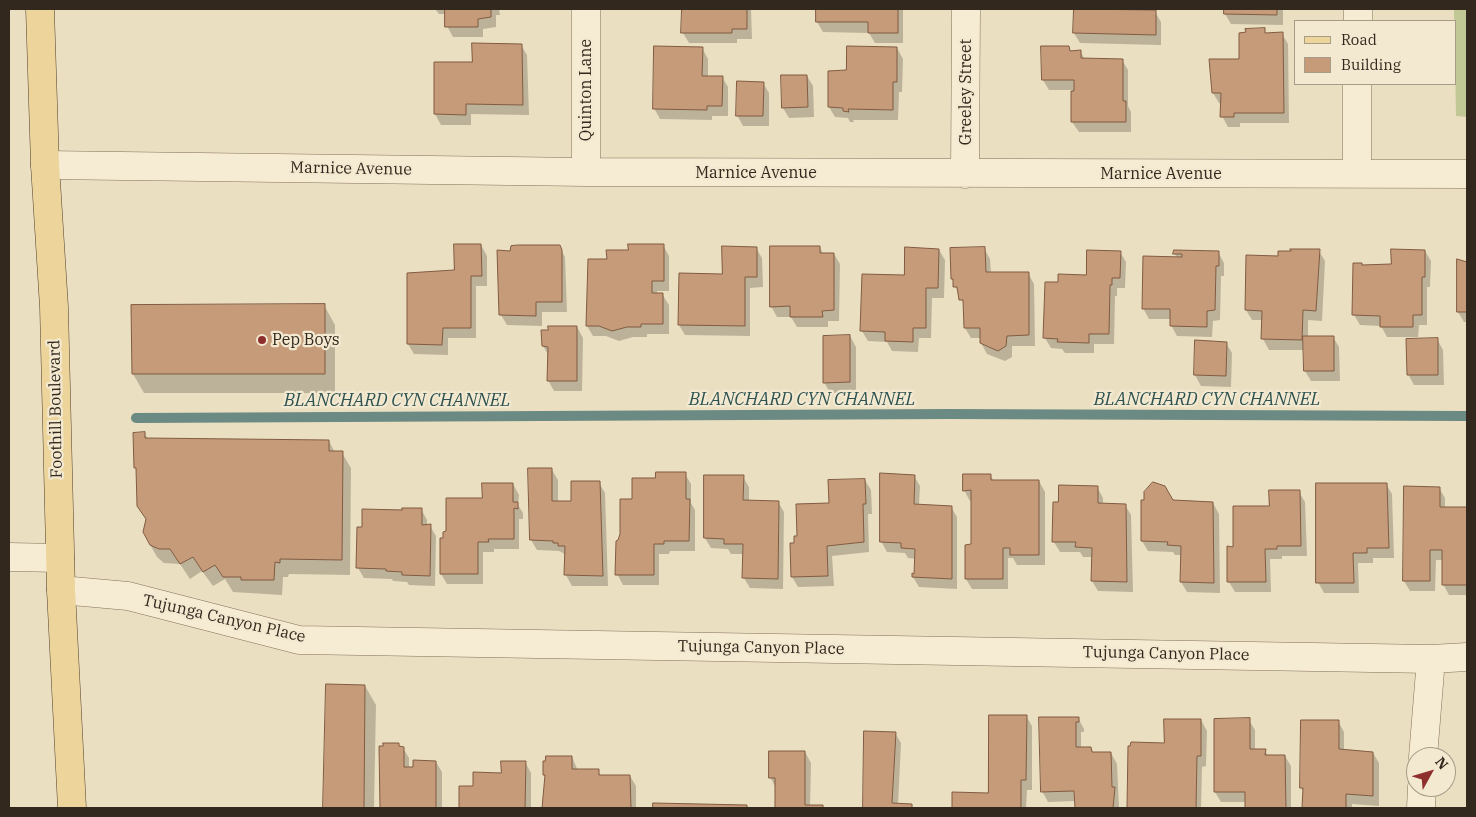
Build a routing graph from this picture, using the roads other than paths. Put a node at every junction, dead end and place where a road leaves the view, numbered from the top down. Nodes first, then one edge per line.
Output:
1 (40, 9) edge
2 (586, 9) edge
3 (966, 9) edge
4 (1357, 85) edge
5 (45, 165) junction
6 (586, 172) junction
7 (1356, 173) junction
8 (965, 174) junction
9 (1467, 174) edge
10 (9, 557) edge
11 (60, 558) junction
12 (61, 590) junction
13 (1467, 657) edge
14 (1431, 659) junction
15 (1424, 747) edge
16 (72, 808) edge

1 - 5 main road, Foothill Boulevard
2 - 6 street, Quinton Lane
3 - 8 street, Greeley Street
4 - 7 street
5 - 6 street, Marnice Avenue
5 - 11 main road, Foothill Boulevard
6 - 8 street, Marnice Avenue
7 - 8 street, Marnice Avenue
7 - 9 street, Marnice Avenue
10 - 11 street
11 - 12 main road, Foothill Boulevard
12 - 14 street, Tujunga Canyon Place
12 - 16 main road, Foothill Boulevard
13 - 14 street, Tujunga Canyon Place
14 - 15 street

